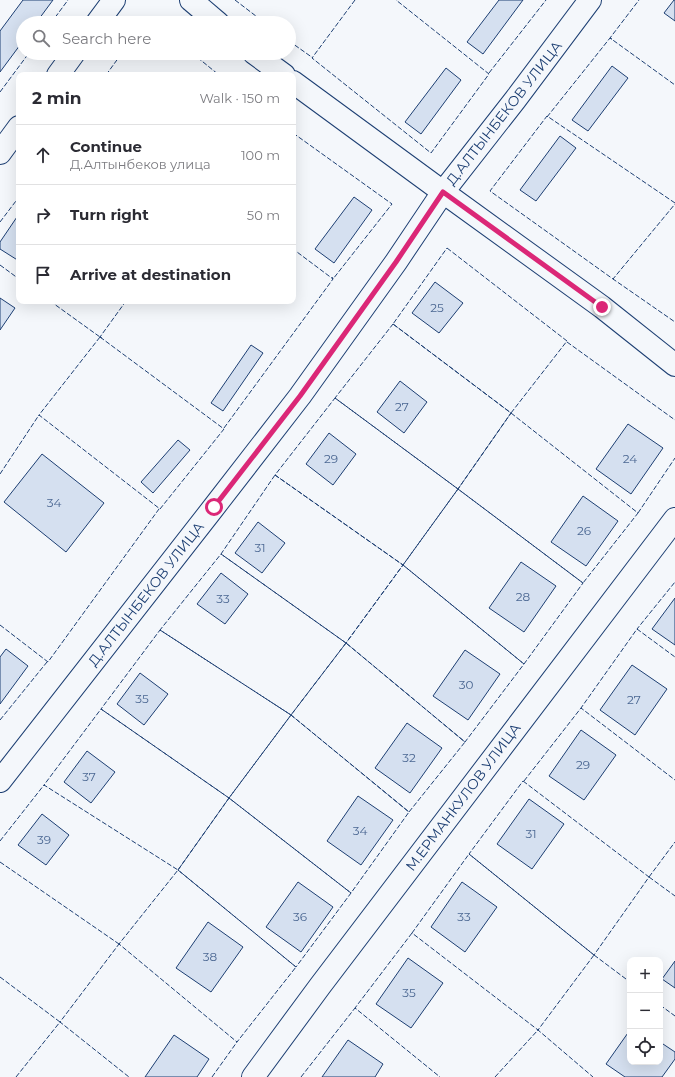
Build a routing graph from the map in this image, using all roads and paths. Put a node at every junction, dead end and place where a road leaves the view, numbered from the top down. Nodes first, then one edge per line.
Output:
1 (114, 0) edge
2 (191, 0) edge
3 (590, 0) edge
4 (102, 16) edge
5 (210, 16) edge
6 (69, 60) edge
7 (264, 60) edge
8 (60, 72) edge
9 (280, 72) edge
10 (296, 84) edge
11 (16, 132) edge
12 (0, 153) edge
13 (443, 192) junction
14 (675, 365) edge
15 (675, 519) edge
16 (0, 781) edge
17 (253, 1077) edge

1 - 4 street
2 - 5 street
3 - 13 street, Д.АЛТЫНБЕКОВ УЛИЦА
6 - 8 street
7 - 9 street
10 - 13 street
11 - 12 street
13 - 14 street
13 - 16 street, Д.АЛТЫНБЕКОВ УЛИЦА
15 - 17 street, М.ЕРМАНКУЛОВ УЛИЦА

